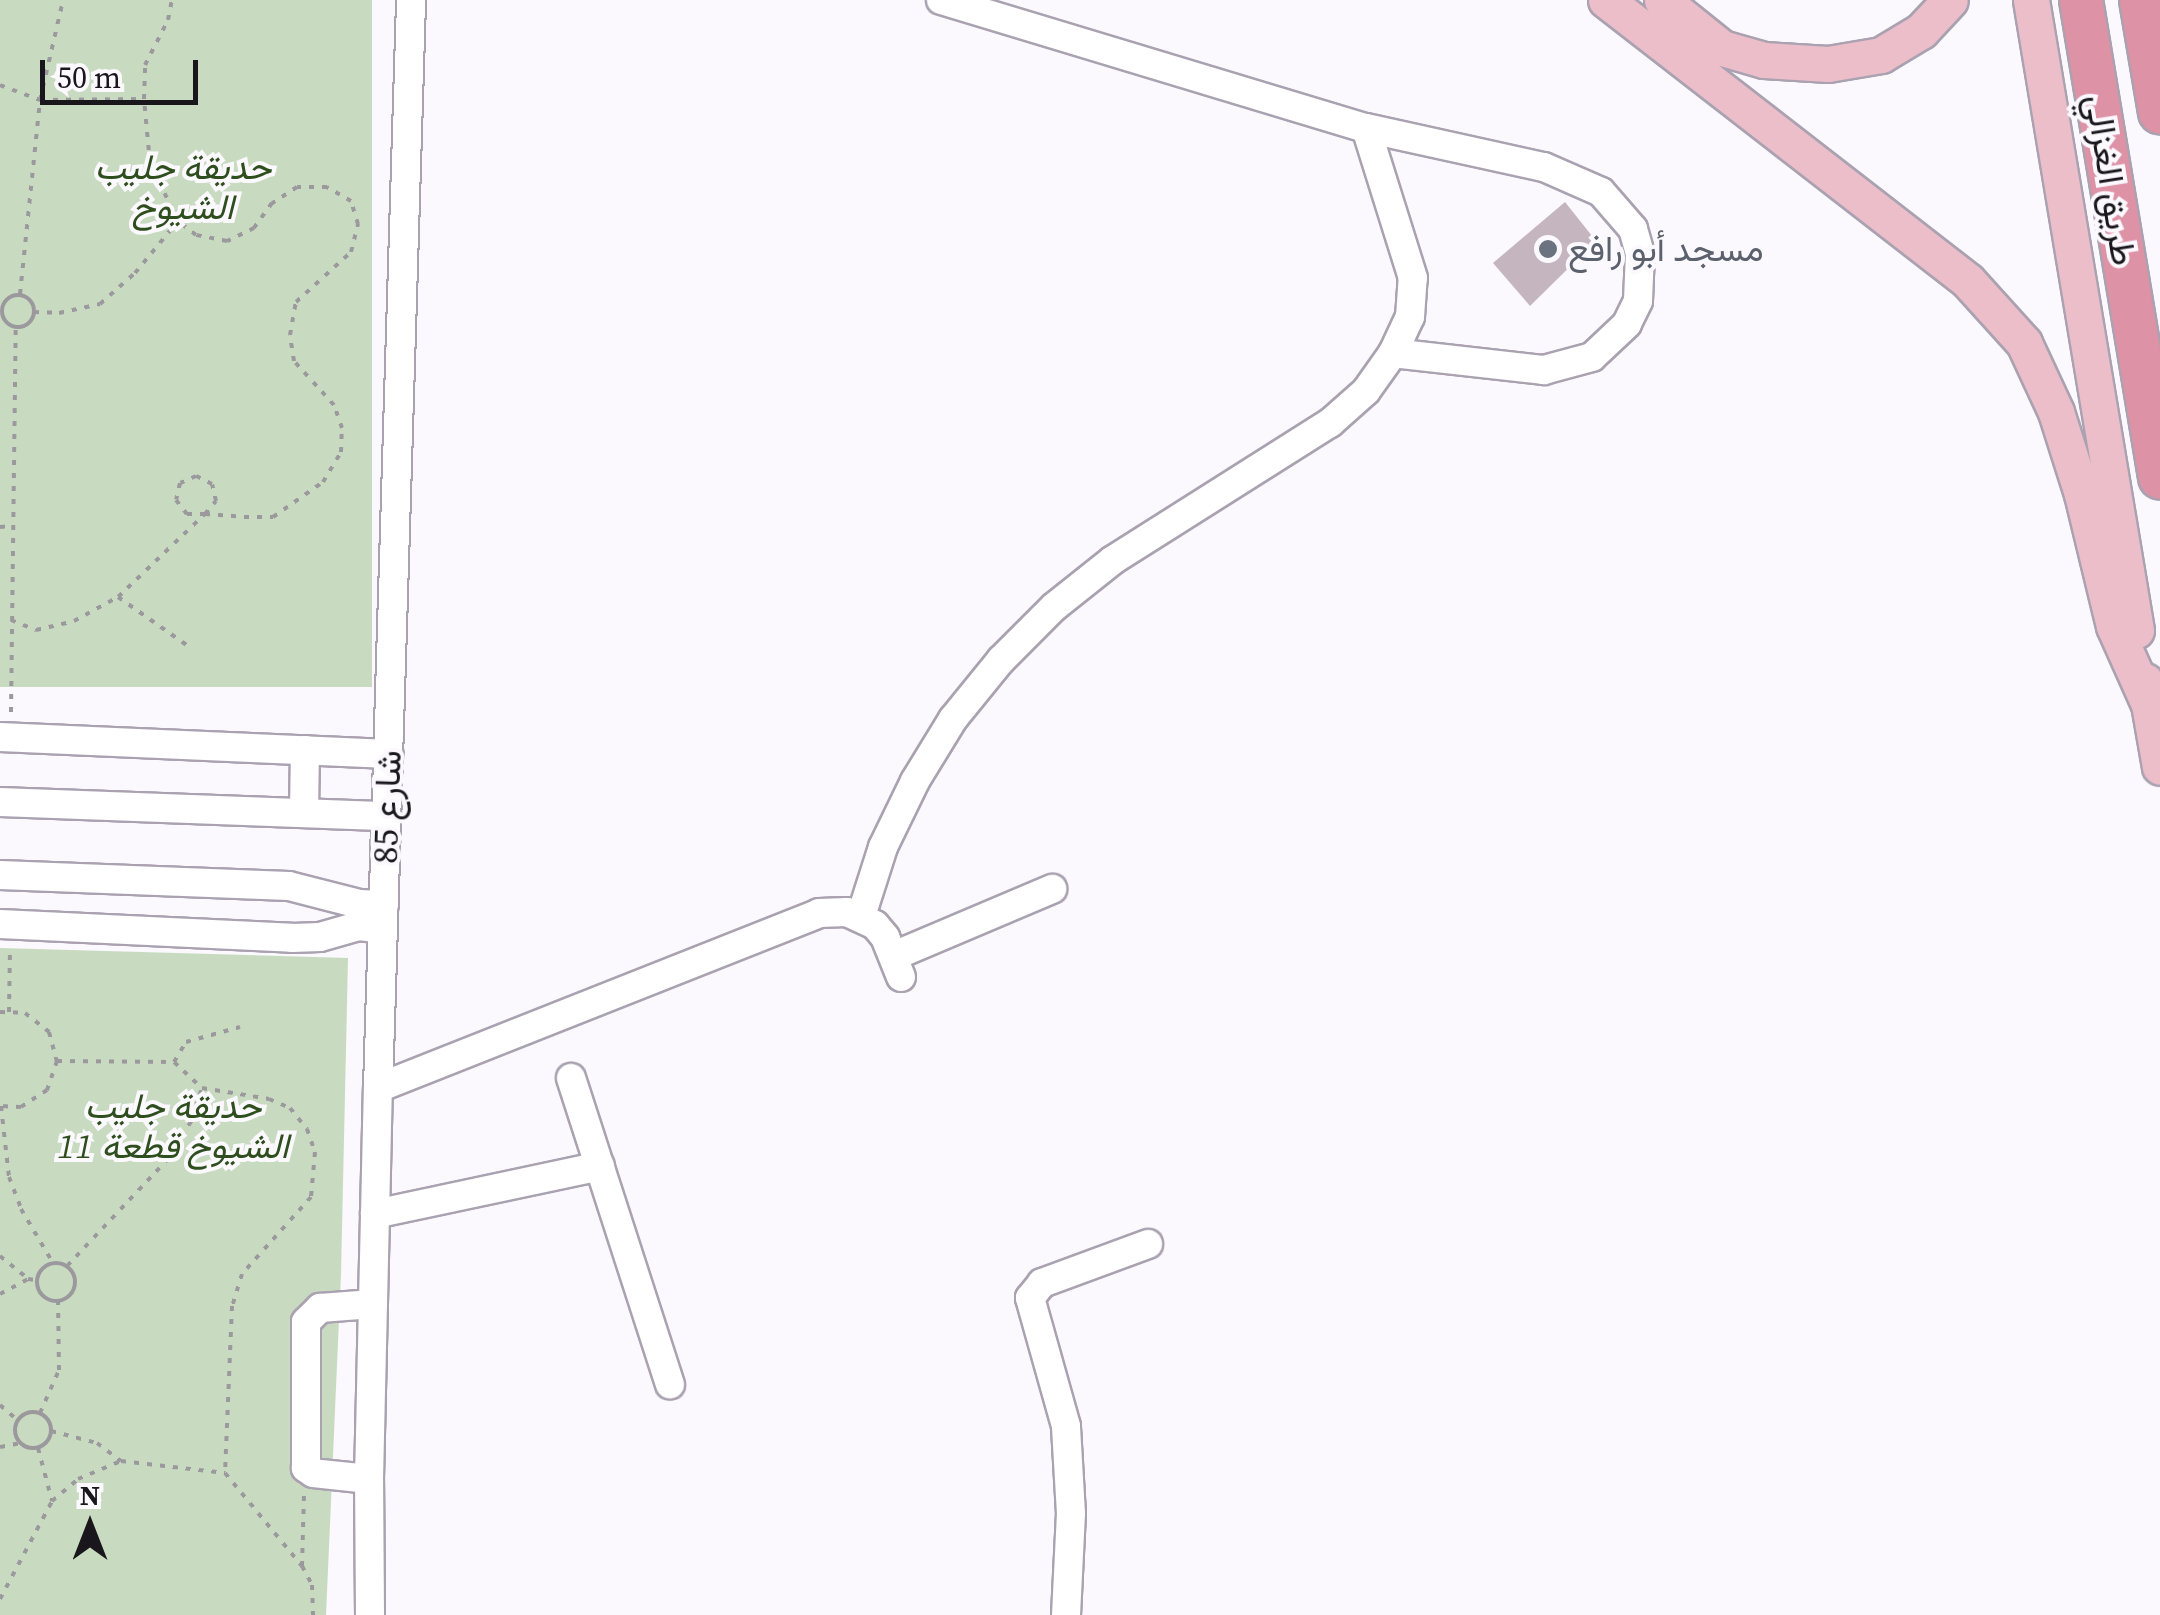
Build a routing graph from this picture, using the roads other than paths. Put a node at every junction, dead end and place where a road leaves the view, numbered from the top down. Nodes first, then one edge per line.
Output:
1 (411, 0) edge
2 (941, 0) edge
3 (1606, 0) edge
4 (1662, 0) edge
5 (1950, 0) edge
6 (2030, 0) edge
7 (2081, 0) edge
8 (2141, 0) edge
9 (2160, 112) edge
10 (1366, 128) junction
11 (1393, 353) junction
12 (2160, 478) edge
13 (2148, 702) junction
14 (0, 737) edge
15 (304, 750) junction
16 (389, 754) junction
17 (2160, 767) edge
18 (0, 802) edge
19 (304, 813) junction
20 (387, 816) junction
21 (0, 875) edge
22 (32, 876) junction
23 (1052, 888) dead end
24 (327, 895) junction
25 (861, 916) junction
26 (383, 917) junction
27 (14, 924) edge
28 (326, 934) junction
29 (572, 1078) dead end
30 (378, 1088) junction
31 (600, 1166) junction
32 (375, 1214) junction
33 (1148, 1244) dead end
34 (374, 1304) junction
35 (670, 1384) dead end
36 (368, 1478) junction
37 (370, 1615) edge
38 (1066, 1615) edge

1 - 16 street, شارع 85
2 - 10 street
3 - 13 main road
4 - 5 main road
6 - 13 main road
7 - 12 highway, طريق الغزالي
8 - 9 highway, طريق الغزالي
10 - 11 street
10 - 11 street
11 - 25 street
13 - 17 main road
14 - 15 street
15 - 16 street
15 - 19 street
16 - 20 street, شارع 85
18 - 19 street
19 - 20 street
20 - 26 street, شارع 85
21 - 22 street
22 - 24 street
22 - 27 street
23 - 25 street
24 - 26 street
24 - 28 street
25 - 30 street
26 - 28 street
26 - 30 street, شارع 85
27 - 28 street
29 - 31 street
30 - 32 street, شارع 85
31 - 32 street
31 - 35 street
32 - 34 street, شارع 85
33 - 38 street
34 - 36 street, شارع 85
34 - 36 street
36 - 37 street, شارع 85

